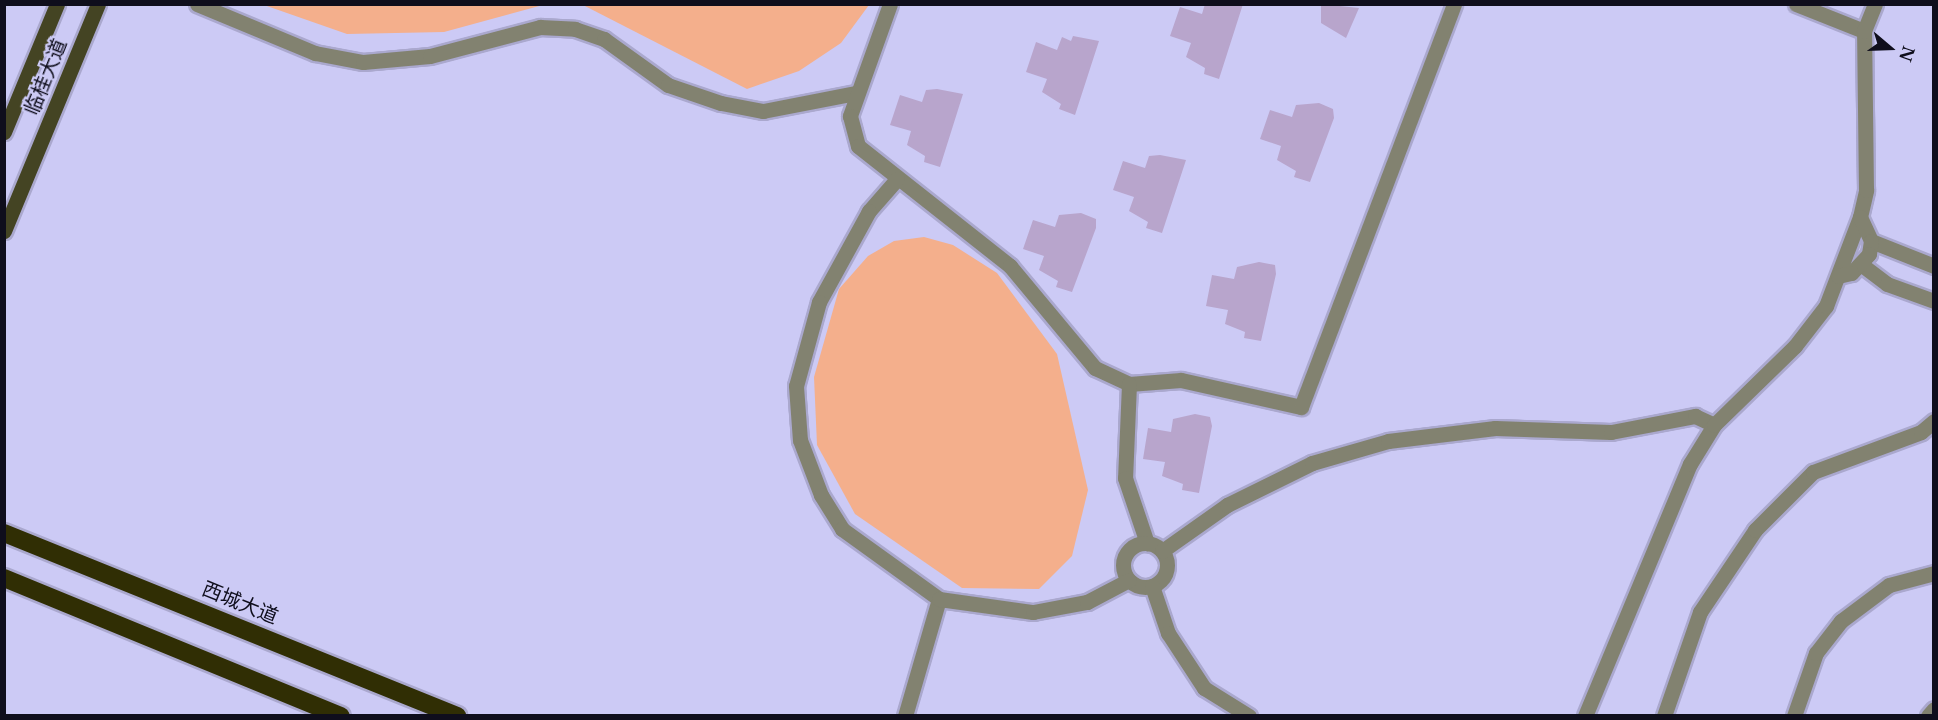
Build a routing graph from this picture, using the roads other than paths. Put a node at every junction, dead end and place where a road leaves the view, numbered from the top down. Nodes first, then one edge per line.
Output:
1 (57, 4) edge
2 (98, 4) edge
3 (197, 4) edge
4 (890, 4) edge
5 (1454, 4) edge
6 (1796, 4) edge
7 (1875, 4) edge
8 (1864, 31) junction
9 (856, 93) junction
10 (4, 132) edge
11 (897, 179) junction
12 (1860, 217) junction
13 (4, 231) edge
14 (1871, 241) junction
15 (1862, 265) junction
16 (1934, 266) edge
17 (1838, 276) junction
18 (1934, 301) edge
19 (1129, 384) junction
20 (1934, 421) edge
21 (1714, 425) junction
22 (7, 532) edge
23 (1147, 543) junction
24 (1162, 551) junction
25 (1934, 573) edge
26 (4, 578) edge
27 (1129, 580) junction
28 (1152, 586) junction
29 (939, 599) junction
30 (1934, 709) edge
31 (341, 716) edge
32 (458, 716) edge
33 (905, 716) edge
34 (1249, 716) edge
35 (1585, 716) edge
36 (1664, 716) edge
37 (1794, 716) edge
38 (1928, 716) edge

1 - 10 main road, 临桂大道
2 - 13 main road, 临桂大道
3 - 9 street
4 - 9 street
5 - 19 street
6 - 8 street
7 - 8 street
8 - 12 street
9 - 11 street
11 - 19 street
11 - 29 street
12 - 14 street
12 - 17 street
14 - 15 street
14 - 16 street
15 - 17 street
15 - 18 street
17 - 21 street
19 - 23 street
20 - 36 street
21 - 24 street
21 - 35 street
22 - 32 highway, 西城大道
23 - 24 street
23 - 27 street
24 - 28 street
25 - 37 street
26 - 31 highway
27 - 28 street
27 - 29 street
28 - 34 street
29 - 33 street
30 - 38 street

